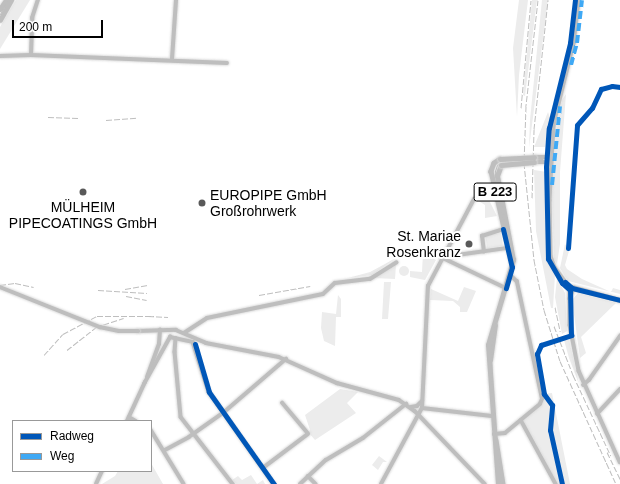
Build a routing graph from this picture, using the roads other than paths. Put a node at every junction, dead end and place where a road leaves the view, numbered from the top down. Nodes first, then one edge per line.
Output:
1 (11, 0) edge
2 (38, 0) edge
3 (176, 0) edge
4 (578, 0) edge
5 (4, 3) edge
6 (0, 9) edge
7 (0, 20) edge
8 (30, 55) junction
9 (0, 56) edge
10 (172, 59) junction
11 (227, 63) dead end
12 (534, 159) junction
13 (551, 159) junction
14 (474, 199) dead end
15 (504, 229) junction
16 (507, 248) junction
17 (484, 252) junction
18 (442, 257) junction
19 (453, 257) junction
20 (396, 263) dead end
21 (512, 263) junction
22 (452, 265) junction
23 (512, 276) junction
24 (0, 287) edge
25 (506, 288) junction
26 (572, 288) junction
27 (620, 299) edge
28 (160, 330) junction
29 (184, 333) junction
30 (620, 336) edge
31 (176, 338) junction
32 (286, 359) junction
33 (144, 384) junction
34 (584, 385) junction
35 (620, 389) edge
36 (423, 398) junction
37 (282, 403) dead end
38 (406, 404) junction
39 (410, 407) junction
40 (422, 408) junction
41 (223, 413) junction
42 (597, 414) junction
43 (420, 415) junction
44 (492, 416) junction
45 (128, 419) edge
46 (521, 420) junction
47 (152, 431) edge
48 (193, 434) junction
49 (494, 434) junction
50 (165, 450) junction
51 (620, 462) edge
52 (263, 468) junction
53 (102, 472) edge
54 (308, 476) junction
55 (96, 484) edge
56 (184, 484) edge
57 (233, 484) edge
58 (274, 484) edge
59 (300, 484) edge
60 (316, 484) edge
61 (381, 484) edge
62 (485, 484) edge
63 (500, 484) edge
64 (555, 484) edge

1 - 5 main road
2 - 8 street
3 - 10 street
4 - 13 main road
5 - 6 main road
5 - 7 main road
8 - 9 street
8 - 10 street
10 - 11 street
12 - 13 main road, B 223
12 - 15 main road, B 223, bridge
12 - 21 main road, B 223, bridge
13 - 26 main road
14 - 18 street
15 - 16 main road, B 223
15 - 17 street
16 - 17 street
16 - 21 main road, B 223
17 - 19 street
18 - 19 street
18 - 22 street
18 - 36 street
19 - 22 street
20 - 29 street
21 - 23 main road, B 223
22 - 25 street
23 - 25 main road, B 223
23 - 46 street
24 - 28 street, bridge
25 - 44 main road, B 223
26 - 27 main road
26 - 34 street
28 - 29 street
28 - 33 street
29 - 32 street
30 - 34 street
31 - 33 street
31 - 41 street
31 - 48 street
32 - 38 street
32 - 41 street
33 - 45 street
34 - 42 street
35 - 42 street
36 - 39 street
36 - 40 street
37 - 52 street
38 - 39 street
38 - 54 street
39 - 43 street
40 - 43 street
40 - 44 street
41 - 48 street
41 - 52 street
42 - 51 street
43 - 61 street
43 - 62 street
44 - 49 main road, B 223
46 - 49 street
46 - 64 street
47 - 50 street
48 - 50 street
48 - 57 street
49 - 63 main road, B 223
50 - 56 street
52 - 58 street
53 - 55 street
54 - 59 street
54 - 60 street

